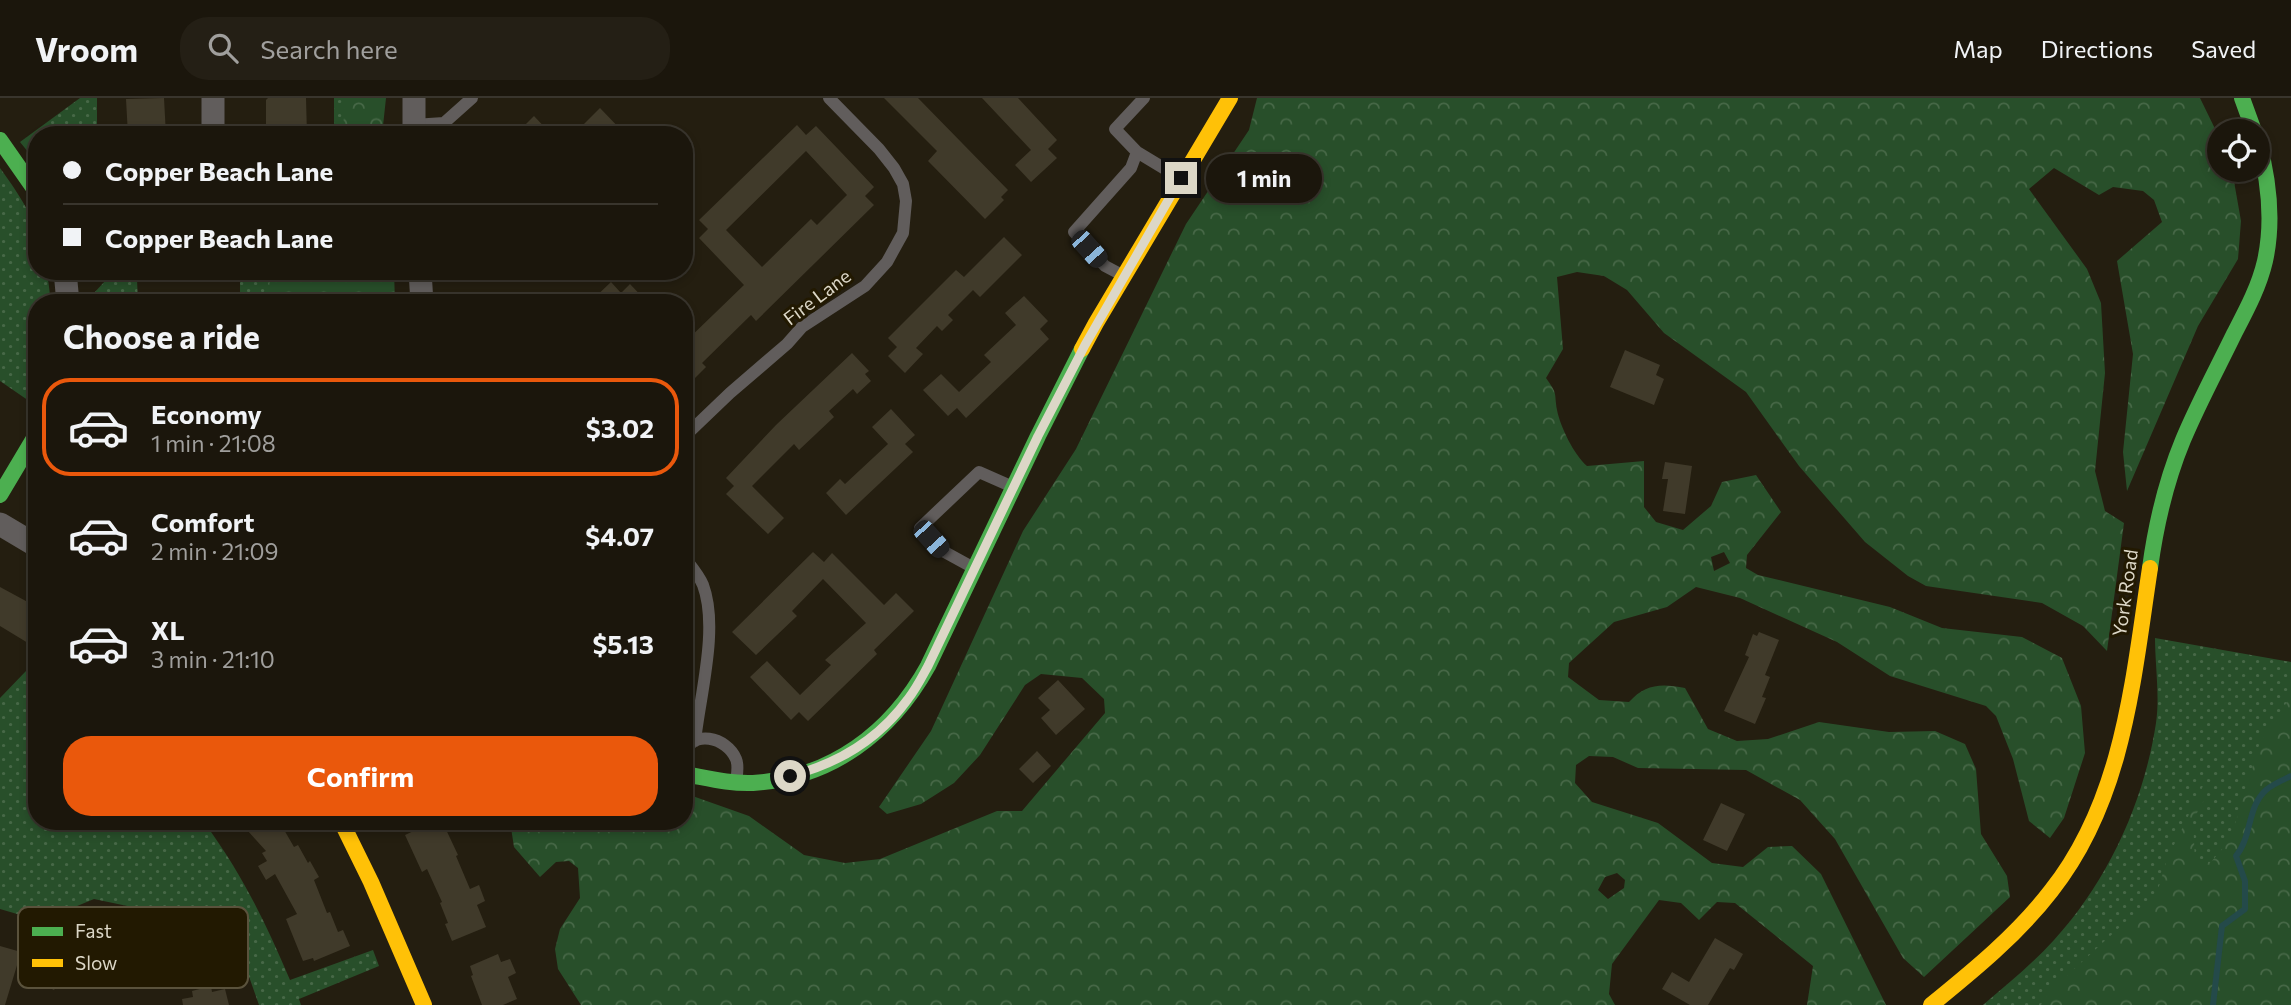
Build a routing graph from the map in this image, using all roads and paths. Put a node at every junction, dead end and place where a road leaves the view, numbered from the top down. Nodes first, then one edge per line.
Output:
1 (213, 98) edge
2 (414, 98) edge
3 (472, 98) edge
4 (829, 98) edge
5 (1144, 98) edge
6 (1230, 98) edge
7 (2242, 98) edge
8 (2250, 119) edge
9 (213, 126) edge
10 (414, 126) edge
11 (431, 126) edge
12 (0, 140) edge
13 (1137, 152) junction
14 (1181, 178) junction
15 (28, 180) edge
16 (2268, 182) edge
17 (1124, 276) junction
18 (693, 429) edge
19 (28, 448) edge
20 (1014, 487) junction
21 (0, 495) edge
22 (0, 524) edge
23 (28, 541) edge
24 (974, 568) junction
25 (693, 570) edge
26 (695, 741) joint
27 (693, 775) edge
28 (736, 782) junction
29 (345, 830) edge
30 (424, 1005) edge
31 (1931, 1005) edge

1 - 9 street
2 - 10 street
3 - 11 lane
4 - 18 lane, Fire Lane
5 - 13 lane
6 - 14 street
7 - 8 street
12 - 15 street
13 - 14 lane
13 - 17 lane
14 - 17 street
16 - 31 street, York Road
17 - 20 street
19 - 21 street
20 - 24 street
20 - 24 lane
22 - 23 street
24 - 28 street
25 - 26 lane
26 - 28 lane
27 - 28 street
29 - 30 street

